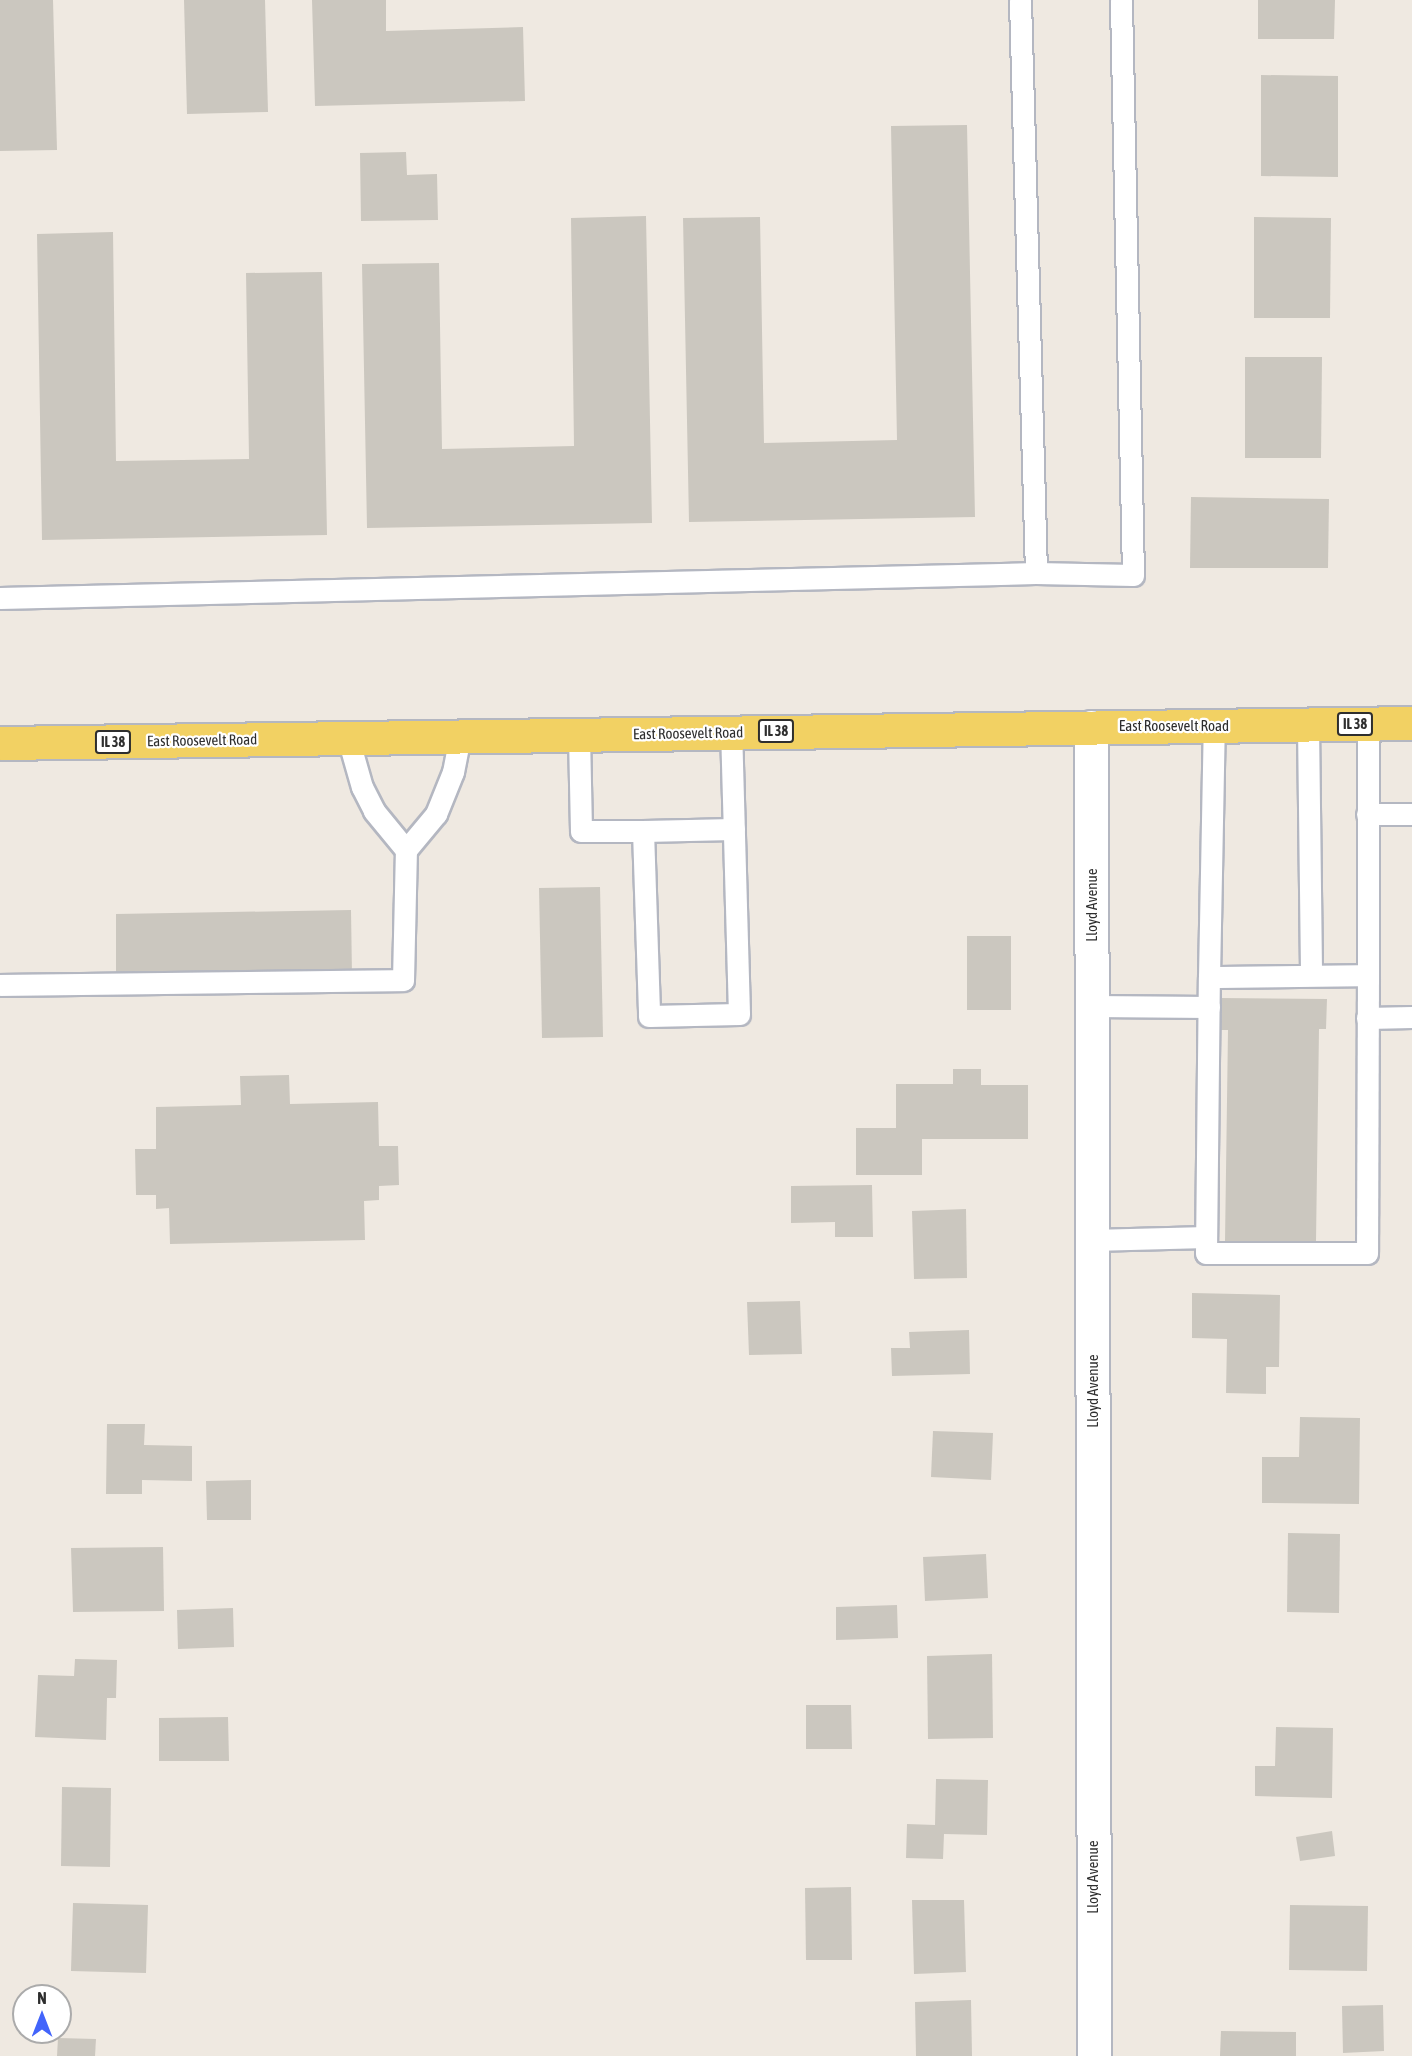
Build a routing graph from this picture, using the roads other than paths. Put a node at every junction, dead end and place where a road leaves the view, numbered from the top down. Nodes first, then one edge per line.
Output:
1 (1020, 0) edge
2 (1121, 0) edge
3 (1036, 573) junction
4 (0, 598) edge
5 (1412, 723) edge
6 (1368, 724) junction
7 (1308, 725) junction
8 (1214, 726) junction
9 (1091, 727) junction
10 (731, 732) junction
11 (579, 735) junction
12 (460, 736) junction
13 (348, 738) junction
14 (0, 744) edge
15 (1367, 814) junction
16 (1412, 814) edge
17 (734, 829) junction
18 (643, 831) junction
19 (406, 850) junction
20 (1311, 975) junction
21 (1368, 975) junction
22 (1209, 977) junction
23 (0, 985) edge
24 (1092, 1006) junction
25 (1209, 1007) junction
26 (1412, 1017) edge
27 (1367, 1018) junction
28 (1206, 1238) junction
29 (1092, 1240) junction
30 (1094, 2056) edge

1 - 3 lane
2 - 3 lane
3 - 4 lane
5 - 6 main road, East Roosevelt Road / IL 38
6 - 7 main road, East Roosevelt Road / IL 38
6 - 15 lane
7 - 8 main road, East Roosevelt Road / IL 38
7 - 20 lane
8 - 9 main road, East Roosevelt Road / IL 38
8 - 22 lane
9 - 10 main road, East Roosevelt Road / IL 38
9 - 24 street, Lloyd Avenue
10 - 11 main road, East Roosevelt Road / IL 38
10 - 17 lane
11 - 12 main road, East Roosevelt Road / IL 38
11 - 18 lane
12 - 13 main road, East Roosevelt Road / IL 38
12 - 19 lane
13 - 14 main road, East Roosevelt Road / IL 38
13 - 19 lane
15 - 16 lane
15 - 21 lane
17 - 18 lane
17 - 18 lane
19 - 23 lane
20 - 21 lane
20 - 22 lane
21 - 27 lane
22 - 25 lane
24 - 25 lane
24 - 29 street, Lloyd Avenue
25 - 28 lane
26 - 27 lane
27 - 28 lane
28 - 29 lane
29 - 30 street, Lloyd Avenue

